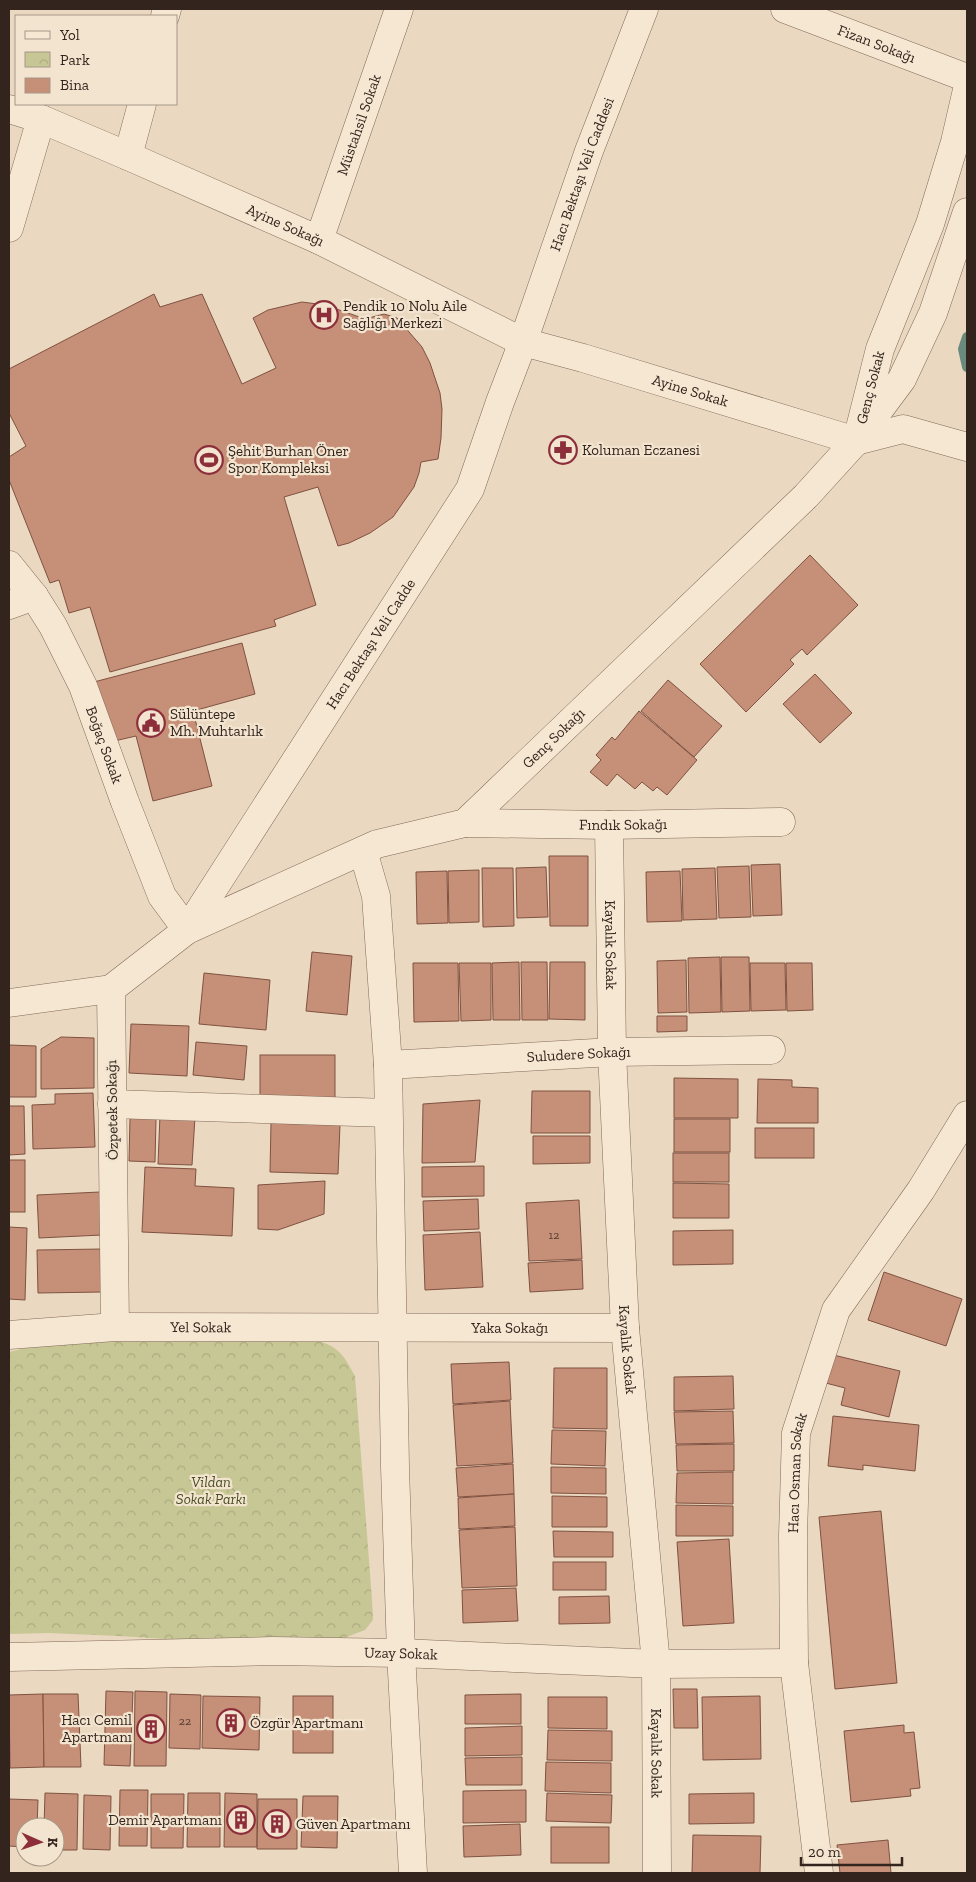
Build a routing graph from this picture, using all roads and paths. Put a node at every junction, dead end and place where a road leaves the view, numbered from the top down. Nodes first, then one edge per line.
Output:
1 (398, 9) edge
2 (644, 9) edge
3 (785, 9) edge
4 (967, 78) edge
5 (967, 90) edge
6 (142, 105) edge
7 (9, 109) edge
8 (41, 119) junction
9 (128, 156) junction
10 (967, 212) edge
11 (9, 228) edge
12 (318, 240) junction
13 (523, 342) junction
14 (856, 441) junction
15 (967, 447) edge
16 (9, 565) edge
17 (34, 596) junction
18 (9, 605) edge
19 (781, 822) dead end
20 (465, 823) junction
21 (608, 825) junction
22 (363, 851) junction
23 (187, 930) junction
24 (111, 989) junction
25 (9, 1002) edge
26 (771, 1050) dead end
27 (612, 1052) junction
28 (388, 1065) junction
29 (112, 1104) junction
30 (388, 1114) junction
31 (967, 1115) edge
32 (115, 1327) junction
33 (394, 1328) junction
34 (625, 1328) junction
35 (9, 1335) edge
36 (401, 1653) junction
37 (9, 1658) edge
38 (794, 1663) junction
39 (656, 1664) junction
40 (413, 1873) edge
41 (657, 1873) edge
42 (819, 1873) edge

1 - 12 street, Müstahsil Sokak
2 - 13 street, Hacı Bektaşı Veli Caddesi
3 - 4 street, Fizan Sokağı
5 - 14 street, Genç Sokak
6 - 9 street
7 - 8 street
8 - 9 street, Ayine Sokağı
8 - 11 street
9 - 12 street, Ayine Sokağı
10 - 14 street, Genç Sokak
12 - 13 street, Ayine Sokağı
13 - 14 street, Ayine Sokak
13 - 23 street, Hacı Bektaşı Veli Cadde
14 - 15 street
14 - 20 street, Genç Sokağı
16 - 17 street, Boğaç Sokak
17 - 18 street
17 - 23 street, Boğaç Sokak
19 - 21 street, Fındık Sokağı
20 - 21 street, Fındık Sokağı
20 - 22 street
21 - 27 street, Kayalık Sokak
22 - 23 street
22 - 28 street
23 - 24 street
24 - 25 street
24 - 29 street, Özpetek Sokağı
26 - 27 street, Suludere Sokağı
27 - 28 street, Suludere Sokağı
27 - 34 street, Kayalık Sokak
28 - 30 street
29 - 30 street
29 - 32 street, Özpetek Sokağı
30 - 33 street
31 - 38 street, Hacı Osman Sokak
32 - 33 street, Yel Sokak
32 - 35 street, Yel Sokak
33 - 34 street, Yaka Sokağı
33 - 36 street
34 - 39 street, Kayalık Sokak
36 - 37 street, Uzay Sokak
36 - 39 street, Uzay Sokak
36 - 40 street
38 - 39 street, Uzay Sokak
38 - 42 street, Hacı Osman Sokak
39 - 41 street, Kayalık Sokak

